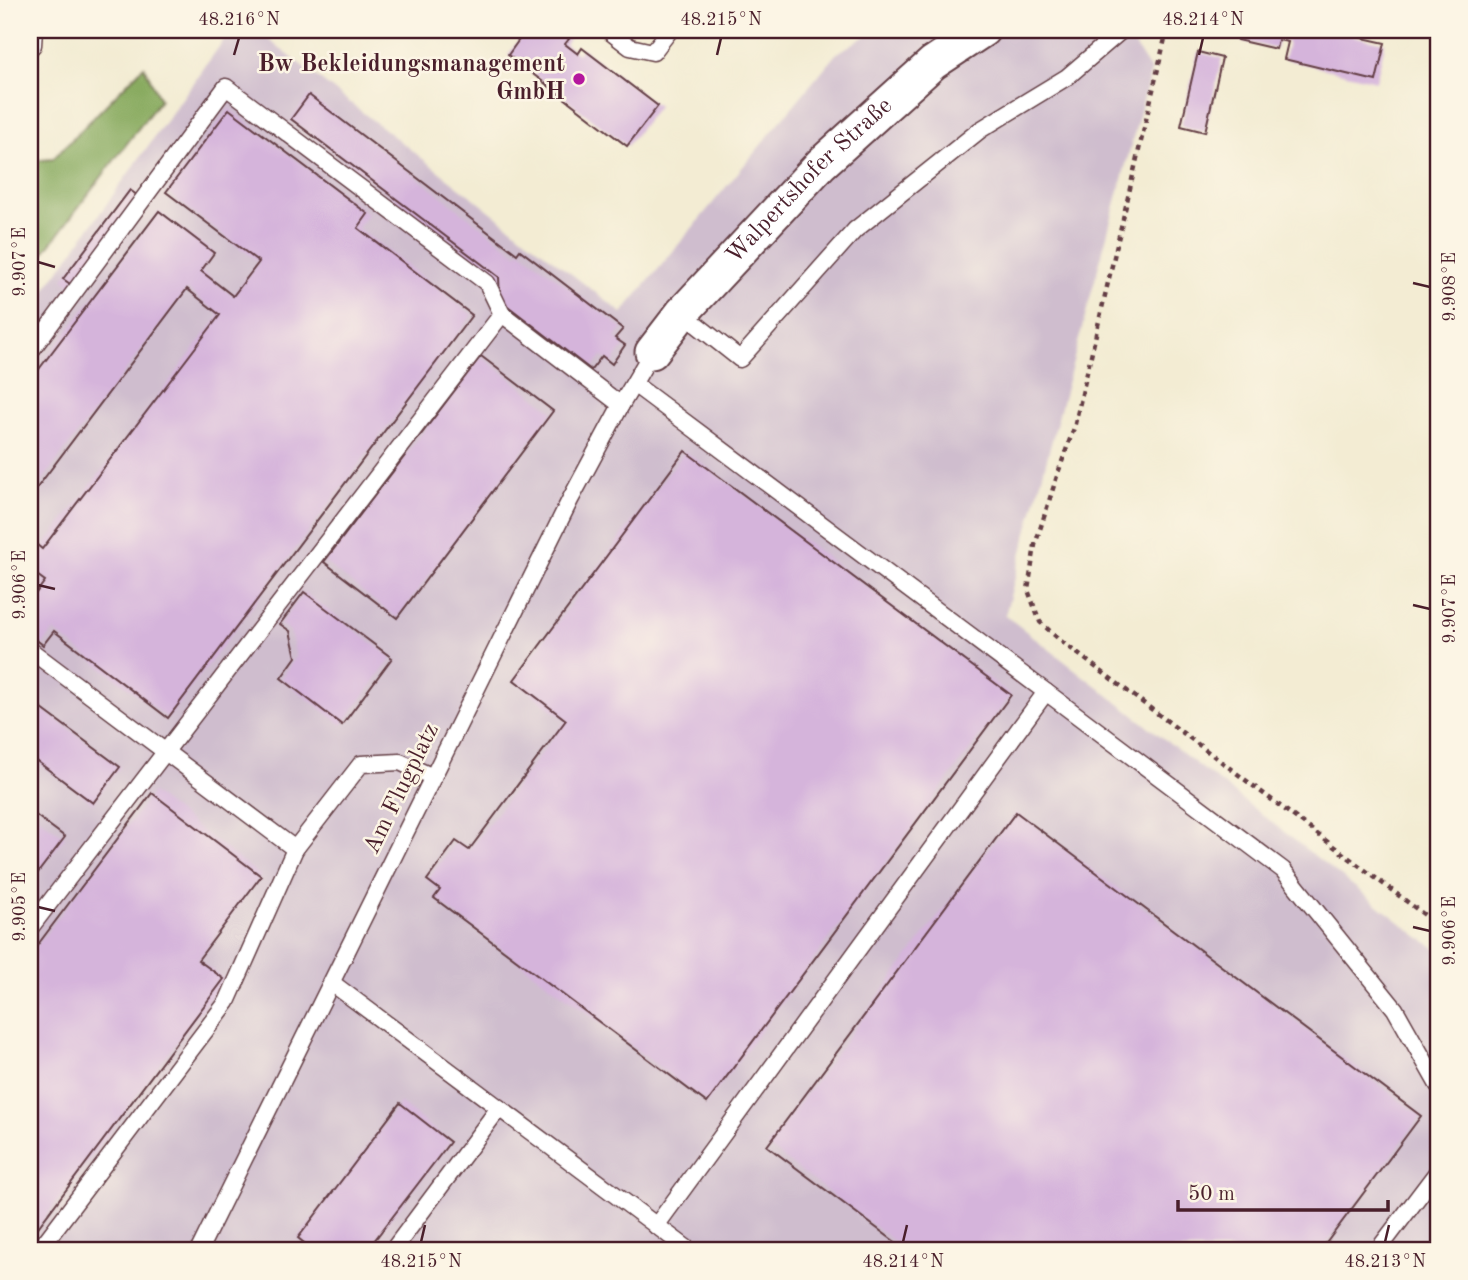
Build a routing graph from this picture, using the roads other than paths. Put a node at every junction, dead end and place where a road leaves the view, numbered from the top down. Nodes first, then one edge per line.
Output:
1 (34, 30) edge
2 (608, 30) edge
3 (670, 30) edge
4 (983, 30) edge
5 (1122, 30) edge
6 (30, 48) edge
7 (682, 313) junction
8 (502, 314) junction
9 (30, 352) edge
10 (652, 352) joint
11 (634, 384) junction
12 (621, 405) junction
13 (30, 650) edge
14 (1046, 692) junction
15 (165, 752) junction
16 (433, 777) junction
17 (295, 849) junction
18 (30, 929) edge
19 (332, 983) junction
20 (1438, 1085) edge
21 (499, 1108) junction
22 (1438, 1171) edge
23 (656, 1226) junction
24 (39, 1250) edge
25 (200, 1250) edge
26 (393, 1250) edge
27 (689, 1250) edge
28 (1378, 1250) edge

1 - 6 lane
2 - 3 lane
4 - 7 street, Walpertshofer Straße
5 - 7 lane
7 - 10 street, Walpertshofer Straße
8 - 9 lane
8 - 12 lane
8 - 15 lane
10 - 11 lane, Am Flugplatz
11 - 12 lane, Am Flugplatz
11 - 14 lane
12 - 16 lane, Am Flugplatz
13 - 15 lane
14 - 20 lane
14 - 23 lane
15 - 17 lane
15 - 18 lane
16 - 17 lane
16 - 19 lane, Am Flugplatz
17 - 24 lane
19 - 21 lane
19 - 25 lane, Am Flugplatz
21 - 23 lane
21 - 26 lane
22 - 28 lane
23 - 27 lane

